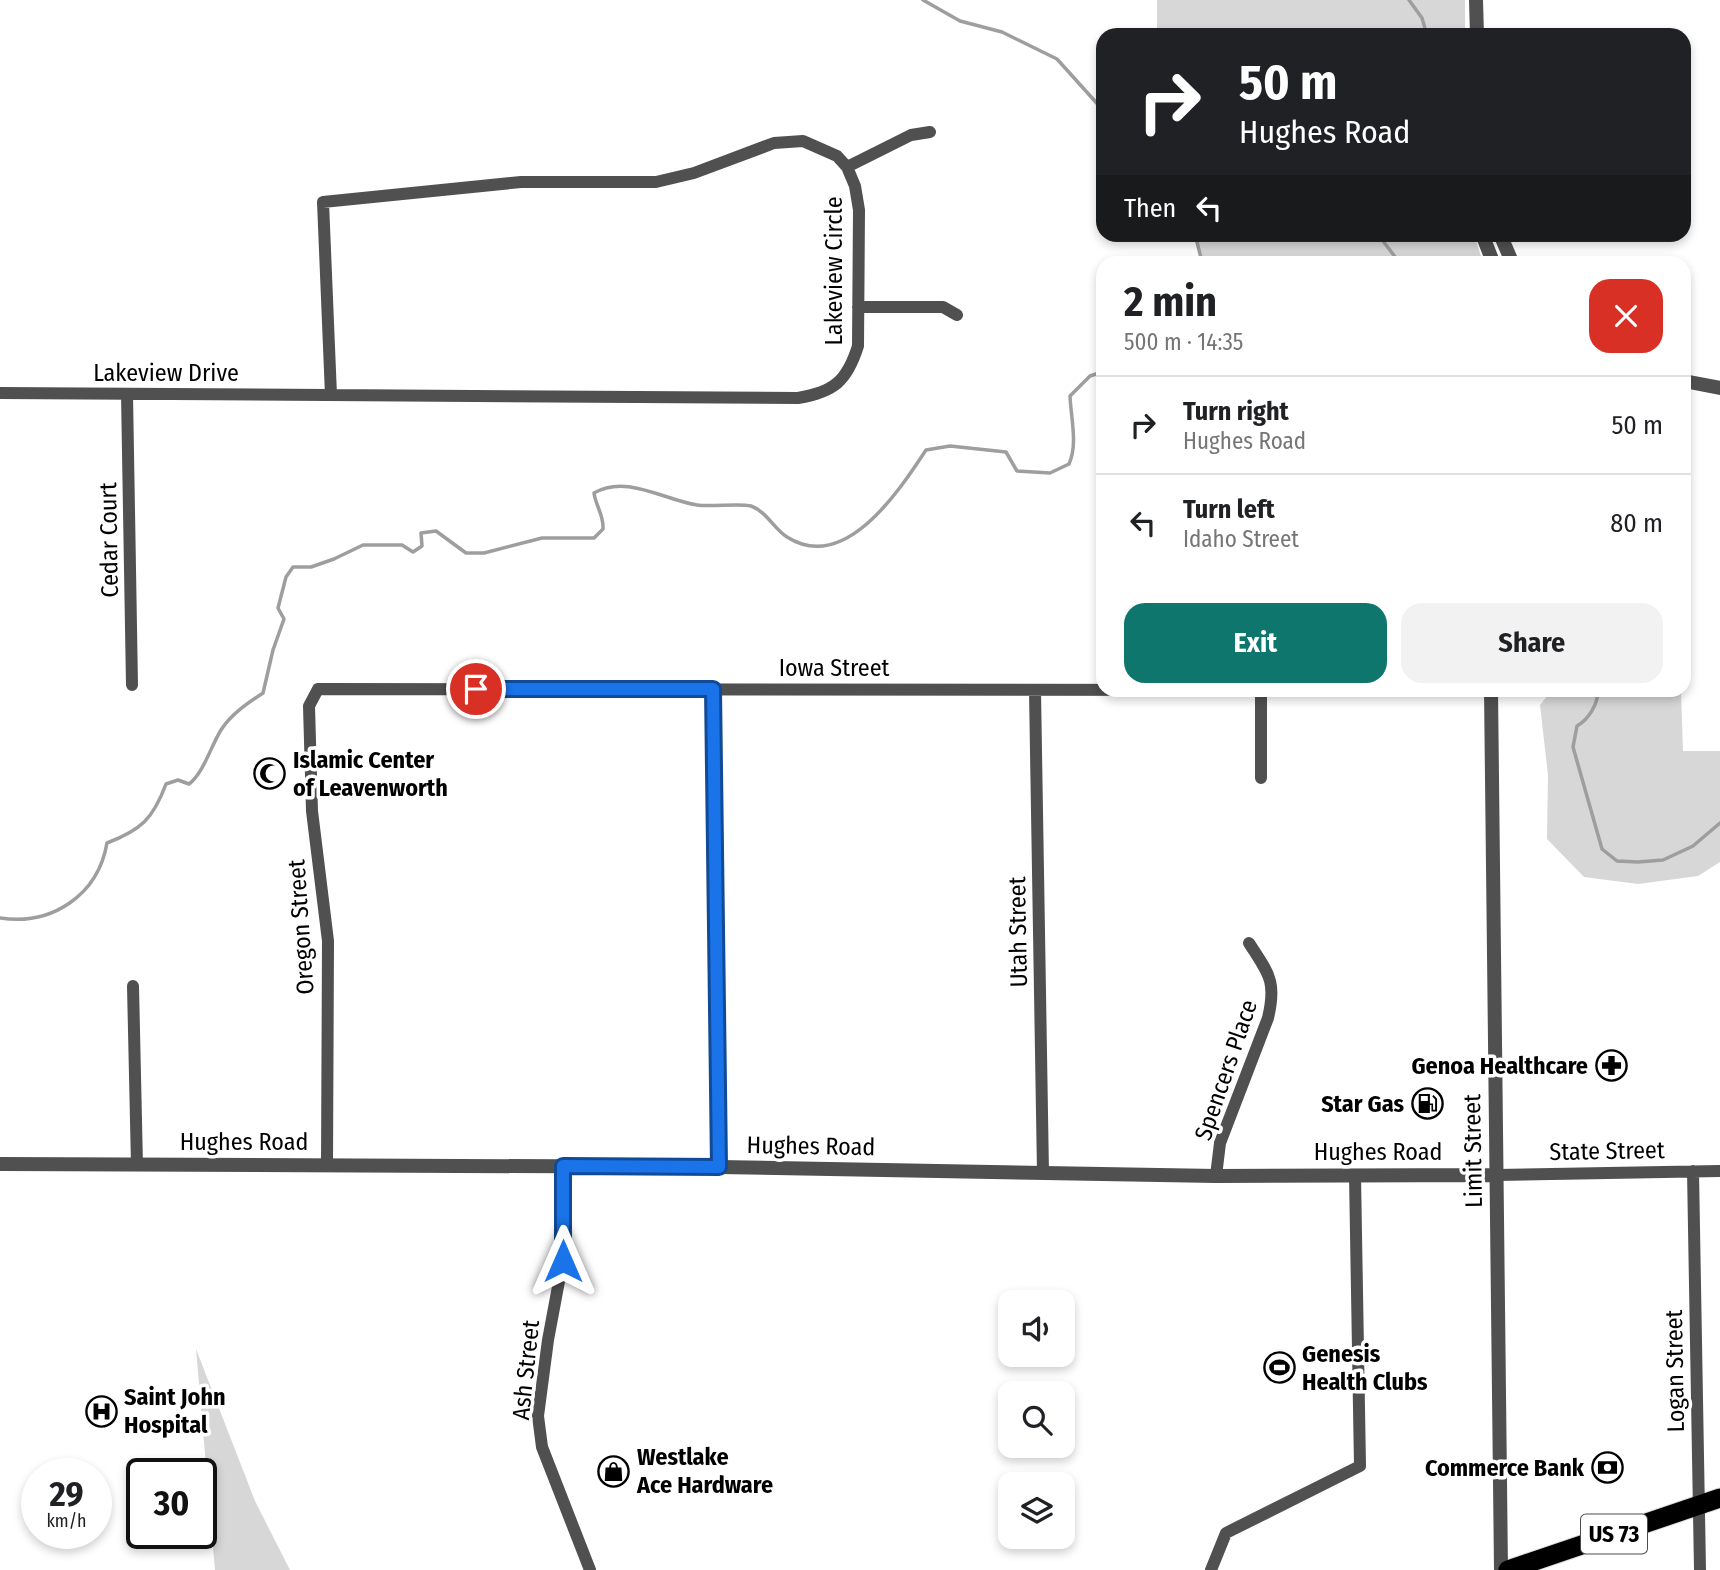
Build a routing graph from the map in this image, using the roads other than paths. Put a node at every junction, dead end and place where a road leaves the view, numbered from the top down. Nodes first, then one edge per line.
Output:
1 (1476, 0) edge
2 (1477, 28) edge
3 (930, 132) dead end
4 (847, 167) junction
5 (858, 307) junction
6 (957, 315) dead end
7 (1691, 382) edge
8 (1720, 388) edge
9 (0, 393) edge
10 (127, 394) junction
11 (331, 395) junction
12 (132, 685) dead end
13 (318, 689) joint
14 (713, 689) junction
15 (1035, 691) junction
16 (1096, 691) edge
17 (1261, 697) edge
18 (1491, 697) edge
19 (1261, 778) dead end
20 (1249, 943) dead end
21 (133, 986) dead end
22 (0, 1164) edge
23 (137, 1165) junction
24 (327, 1165) junction
25 (563, 1166) junction
26 (719, 1167) junction
27 (1693, 1171) junction
28 (1720, 1171) edge
29 (1043, 1172) junction
30 (1355, 1175) junction
31 (1496, 1175) junction
32 (1216, 1176) junction
33 (1720, 1498) edge
34 (1700, 1504) junction
35 (590, 1570) edge
36 (1212, 1570) edge
37 (1501, 1570) edge
38 (1508, 1570) edge
39 (1700, 1570) edge

1 - 2 street
3 - 4 street
4 - 5 street, Lakeview Circle
4 - 11 street, Lakeview Circle
5 - 6 street
5 - 11 street, Lakeview Circle
7 - 8 street
9 - 10 street, Lakeview Drive
10 - 11 street, Lakeview Drive
10 - 12 street, Cedar Court
13 - 14 street, Iowa Street
13 - 24 street, Oregon Street
14 - 15 street, Iowa Street
14 - 26 street
15 - 16 street, Iowa Street
15 - 29 street, Utah Street
17 - 19 street, Iowa Street
18 - 31 street, Limit Street
20 - 32 street, Spencers Place
21 - 23 street
22 - 23 street, Hughes Road
23 - 24 street, Hughes Road
24 - 25 street, Hughes Road
25 - 26 street, Hughes Road
25 - 35 street, Ash Street
26 - 29 street, Hughes Road
27 - 28 street, State Street
27 - 31 street, State Street
27 - 34 street, Logan Street
29 - 32 street, Hughes Road
30 - 31 street, Hughes Road
30 - 32 street, Hughes Road
30 - 36 street
31 - 37 street, Limit Street
33 - 34 highway, US 73
34 - 38 highway, US 73
34 - 39 street, Logan Street

